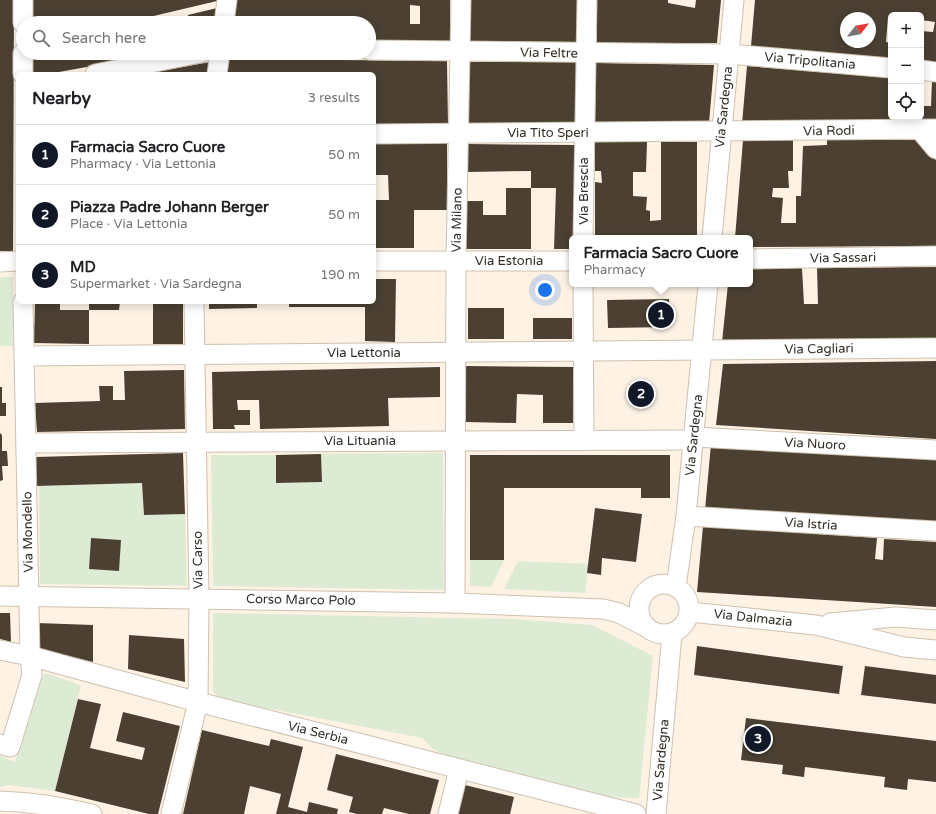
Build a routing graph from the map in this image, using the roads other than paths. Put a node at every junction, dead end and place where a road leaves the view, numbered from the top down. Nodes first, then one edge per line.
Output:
1 (23, 0) edge
2 (227, 0) edge
3 (461, 0) edge
4 (587, 0) edge
5 (734, 0) edge
6 (23, 16) edge
7 (225, 16) edge
8 (376, 50) edge
9 (460, 51) junction
10 (586, 53) junction
11 (729, 54) junction
12 (23, 60) edge
13 (165, 60) edge
14 (219, 60) edge
15 (888, 68) edge
16 (924, 70) edge
17 (23, 72) edge
18 (105, 72) edge
19 (217, 72) edge
20 (936, 72) edge
21 (928, 130) edge
22 (721, 132) junction
23 (459, 133) junction
24 (584, 133) junction
25 (376, 134) edge
26 (936, 149) edge
27 (583, 235) edge
28 (712, 235) edge
29 (936, 256) edge
30 (753, 259) edge
31 (456, 260) junction
32 (376, 261) edge
33 (569, 261) edge
34 (0, 262) edge
35 (16, 262) edge
36 (583, 287) edge
37 (708, 287) edge
38 (23, 304) edge
39 (194, 304) edge
40 (936, 348) edge
41 (584, 351) junction
42 (703, 351) junction
43 (455, 353) junction
44 (195, 355) junction
45 (24, 356) junction
46 (694, 438) junction
47 (584, 440) junction
48 (455, 441) junction
49 (197, 442) junction
50 (26, 443) junction
51 (936, 450) edge
52 (686, 516) junction
53 (936, 531) edge
54 (676, 587) junction
55 (648, 590) junction
56 (0, 596) edge
57 (29, 596) junction
58 (199, 598) junction
59 (455, 603) junction
60 (603, 609) junction
61 (690, 612) junction
62 (936, 620) edge
63 (816, 625) junction
64 (644, 626) junction
65 (672, 634) junction
66 (0, 650) edge
67 (936, 650) edge
68 (30, 656) junction
69 (198, 702) junction
70 (0, 744) edge
71 (459, 769) junction
72 (0, 801) edge
73 (581, 807) edge
74 (92, 814) edge
75 (171, 814) edge
76 (448, 814) edge
77 (636, 814) edge
78 (656, 814) edge

1 - 6 street
2 - 7 street
3 - 9 street, Via Milano
4 - 10 street, Via Brescia
5 - 11 street, Via Sardegna
8 - 9 street, Via Feltre
9 - 10 street, Via Feltre
9 - 23 street, Via Milano
10 - 11 street, Via Feltre
10 - 24 street, Via Brescia
11 - 15 street, Via Tripolitania
11 - 22 street, Via Sardegna
12 - 17 street
13 - 18 street
14 - 19 street
16 - 20 street
21 - 22 street, Via Rodi
21 - 26 street
22 - 24 street, Via Tito Speri
22 - 28 street, Via Sardegna
23 - 24 street, Via Tito Speri
23 - 25 street, Via Tito Speri
23 - 31 street, Via Milano
24 - 27 street, Via Brescia
29 - 30 street, Via Sassari
31 - 32 street, Via Estonia
31 - 33 street, Via Estonia
31 - 43 street, Via Milano
34 - 35 street
36 - 41 street
37 - 42 street, Via Sardegna
38 - 45 street, Via Mondello
39 - 44 street, Via Carso
40 - 42 street, Via Cagliari
41 - 42 street, Via Lettonia
41 - 43 street, Via Lettonia
41 - 47 street
42 - 46 street, Via Sardegna
43 - 44 street, Via Lettonia
43 - 48 street, Via Milano
44 - 45 street, Via Lettonia
44 - 49 street, Via Carso
45 - 50 street, Via Mondello
46 - 47 street, Via Lituania
46 - 51 street, Via Nuoro
46 - 52 street, Via Sardegna
47 - 48 street, Via Lituania
48 - 49 street, Via Lituania
48 - 59 street, Via Milano
49 - 50 street, Via Lituania
49 - 58 street, Via Carso
50 - 57 street, Via Mondello
52 - 53 street, Via Istria
52 - 54 street, Via Sardegna
54 - 55 street
54 - 61 street
55 - 60 street
55 - 64 street
56 - 57 street, Corso Marco Polo
57 - 58 street, Corso Marco Polo
57 - 68 street, Via Mondello
58 - 59 street, Corso Marco Polo
58 - 69 street, Via Carso
59 - 60 street, Corso Marco Polo
60 - 64 street
61 - 63 street, Via Dalmazia
61 - 65 street
62 - 63 street, Via Dalmazia
63 - 67 street, Via Dalmazia
64 - 65 street
65 - 78 street, Via Sardegna
66 - 68 street, Via Serbia
68 - 69 street, Via Serbia
68 - 70 street, Via Mondello
69 - 71 street, Via Serbia
69 - 75 street, Via Carso
71 - 73 street, Via Serbia
71 - 76 street
72 - 74 street
73 - 77 street, Via Serbia

